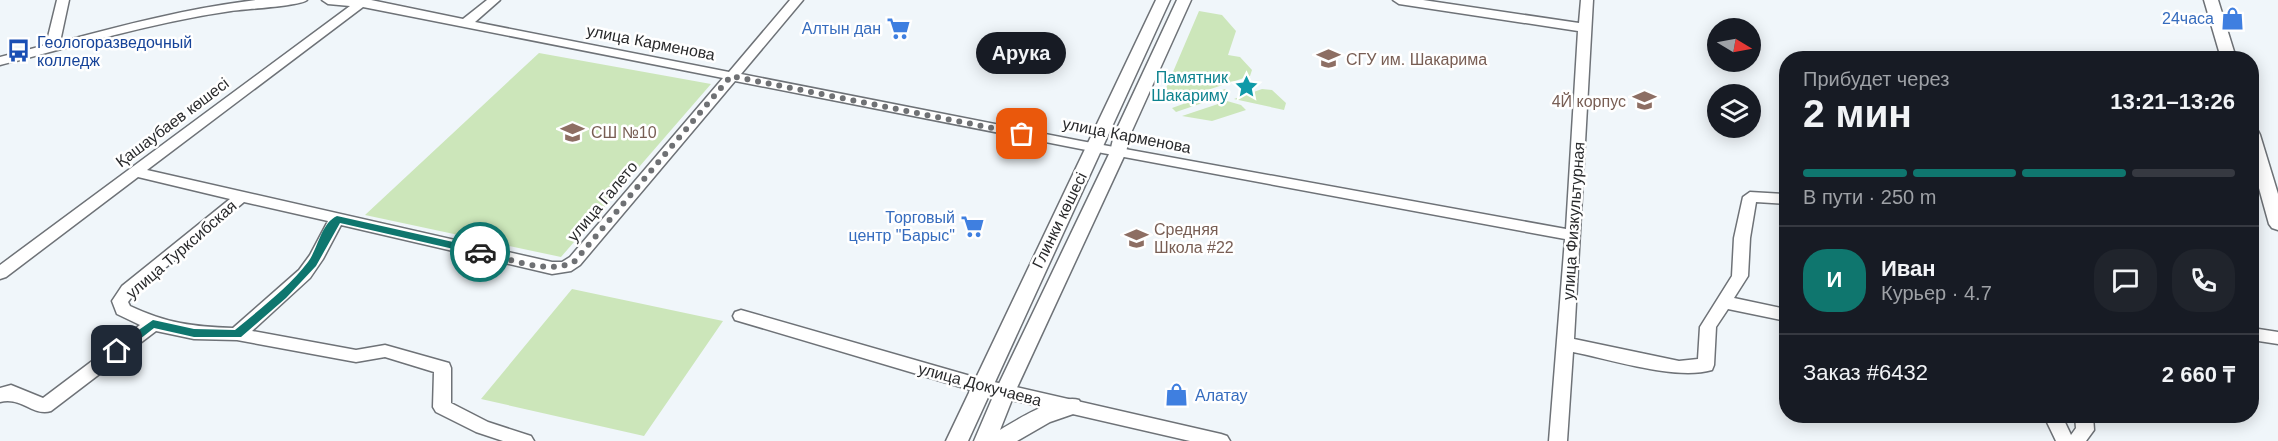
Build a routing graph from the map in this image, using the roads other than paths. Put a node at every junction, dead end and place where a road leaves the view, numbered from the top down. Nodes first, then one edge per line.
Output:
1 (63, 0) edge
2 (300, 0) edge
3 (328, 0) edge
4 (494, 0) edge
5 (797, 0) edge
6 (1163, 0) edge
7 (1184, 0) edge
8 (1399, 0) edge
9 (1587, 0) edge
10 (2211, 0) edge
11 (363, 2) edge
12 (465, 24) junction
13 (1585, 28) junction
14 (52, 49) junction
15 (2227, 51) edge
16 (0, 61) edge
17 (731, 76) junction
18 (1094, 147) junction
19 (1118, 152) junction
20 (2259, 159) edge
21 (135, 172) junction
22 (241, 197) junction
23 (1779, 199) edge
24 (337, 219) junction
25 (2278, 225) edge
26 (1572, 235) junction
27 (0, 273) edge
28 (1724, 302) junction
29 (1779, 314) edge
30 (741, 316) dead end
31 (153, 324) junction
32 (237, 334) junction
33 (2259, 335) edge
34 (2278, 339) edge
35 (1566, 344) junction
36 (981, 386) junction
37 (1005, 392) junction
38 (0, 395) edge
39 (1072, 406) junction
40 (2056, 423) edge
41 (2084, 423) edge
42 (525, 441) edge
43 (957, 441) edge
44 (985, 441) edge
45 (1000, 441) edge
46 (1221, 441) edge
47 (1558, 441) edge
48 (2065, 441) edge
49 (2076, 441) edge

1 - 14 street
2 - 14 street
3 - 11 street, улица Карменова
4 - 12 street
5 - 17 street, улица Галето
6 - 18 main road, Глинки көшесі
7 - 19 main road, Глинки көшесі
8 - 13 street
9 - 13 street, улица Физкультурная
10 - 15 main road
11 - 12 street, улица Карменова
11 - 21 street, Қашаубаев көшесі
12 - 17 street, улица Карменова
13 - 26 street, улица Физкультурная
14 - 16 street
17 - 18 street, улица Карменова
17 - 24 street, улица Галето
18 - 19 street, улица Карменова
18 - 36 main road, Глинки көшесі
19 - 26 street, улица Карменова
19 - 37 main road, Глинки көшесі
20 - 25 main road
21 - 22 street
21 - 27 street, Қашаубаев көшесі
22 - 24 street
22 - 31 street, улица Турксибская
23 - 28 street
24 - 32 street
26 - 35 street, улица Физкультурная
28 - 29 street
28 - 35 street
30 - 36 street, улица Докучаева
31 - 32 street, улица Турксибская
31 - 38 street
32 - 42 street, улица Турксибская
33 - 34 street
35 - 47 street, улица Физкультурная
36 - 37 street, улица Докучаева
36 - 43 main road, Глинки көшесі
37 - 39 street, улица Докучаева
37 - 44 main road, Глинки көшесі
39 - 45 main road
39 - 46 street, улица Докучаева
40 - 48 street
41 - 49 street

